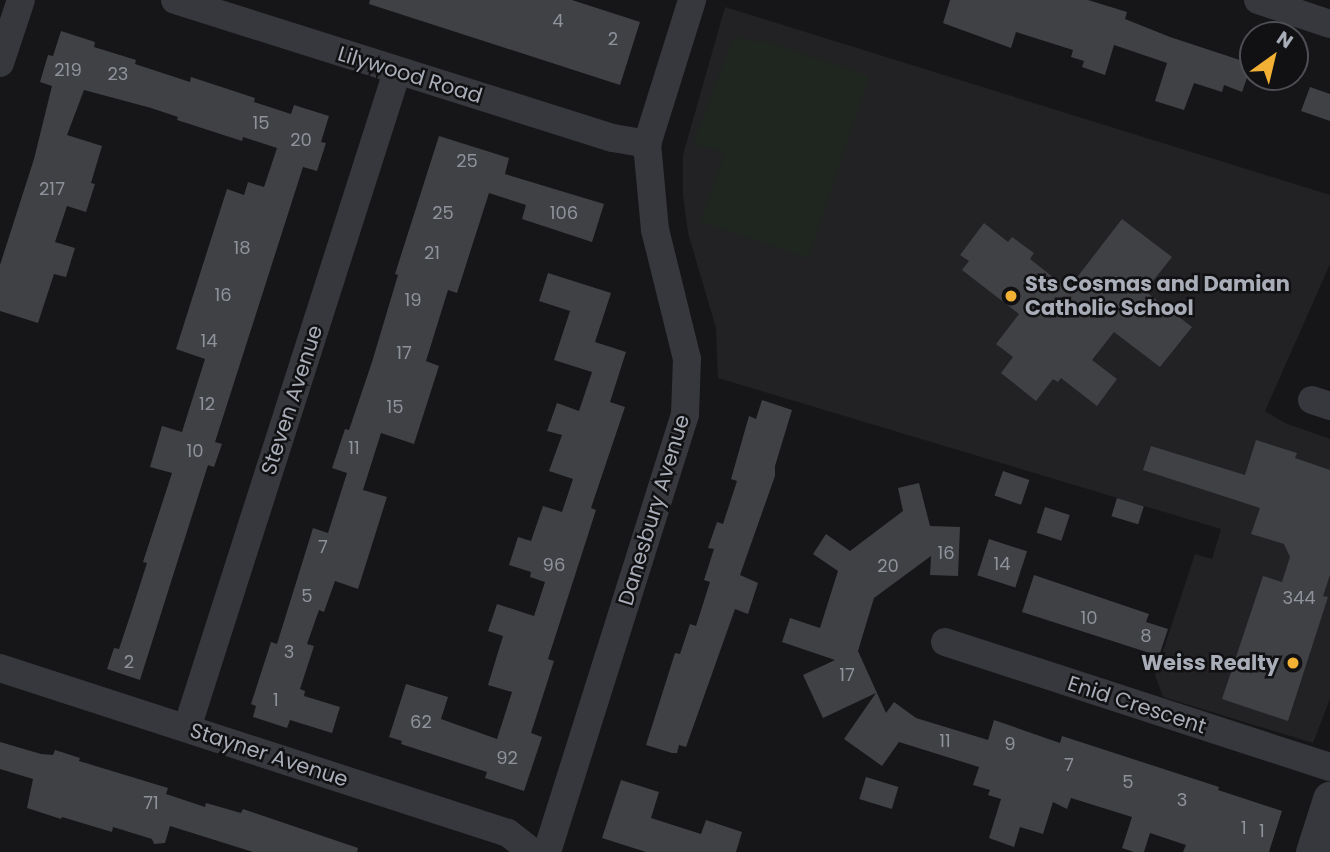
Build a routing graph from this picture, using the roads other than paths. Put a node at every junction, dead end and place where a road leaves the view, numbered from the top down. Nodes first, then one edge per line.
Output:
1 (21, 0) edge
2 (176, 0) edge
3 (692, 0) edge
4 (1258, 0) edge
5 (1330, 24) edge
6 (0, 63) edge
7 (397, 72) junction
8 (647, 144) junction
9 (945, 642) dead end
10 (0, 668) edge
11 (187, 728) junction
12 (1330, 767) edge
13 (1330, 799) edge
14 (532, 852) edge
15 (547, 852) edge
16 (1313, 852) edge

1 - 6 street
2 - 7 street, Lilywood Road
3 - 8 street, Danesbury Avenue
4 - 5 street
7 - 8 street, Lilywood Road
7 - 11 street, Steven Avenue
8 - 15 street, Danesbury Avenue
9 - 12 street, Enid Crescent
10 - 11 street, Stayner Avenue
11 - 14 street, Stayner Avenue
13 - 16 street

